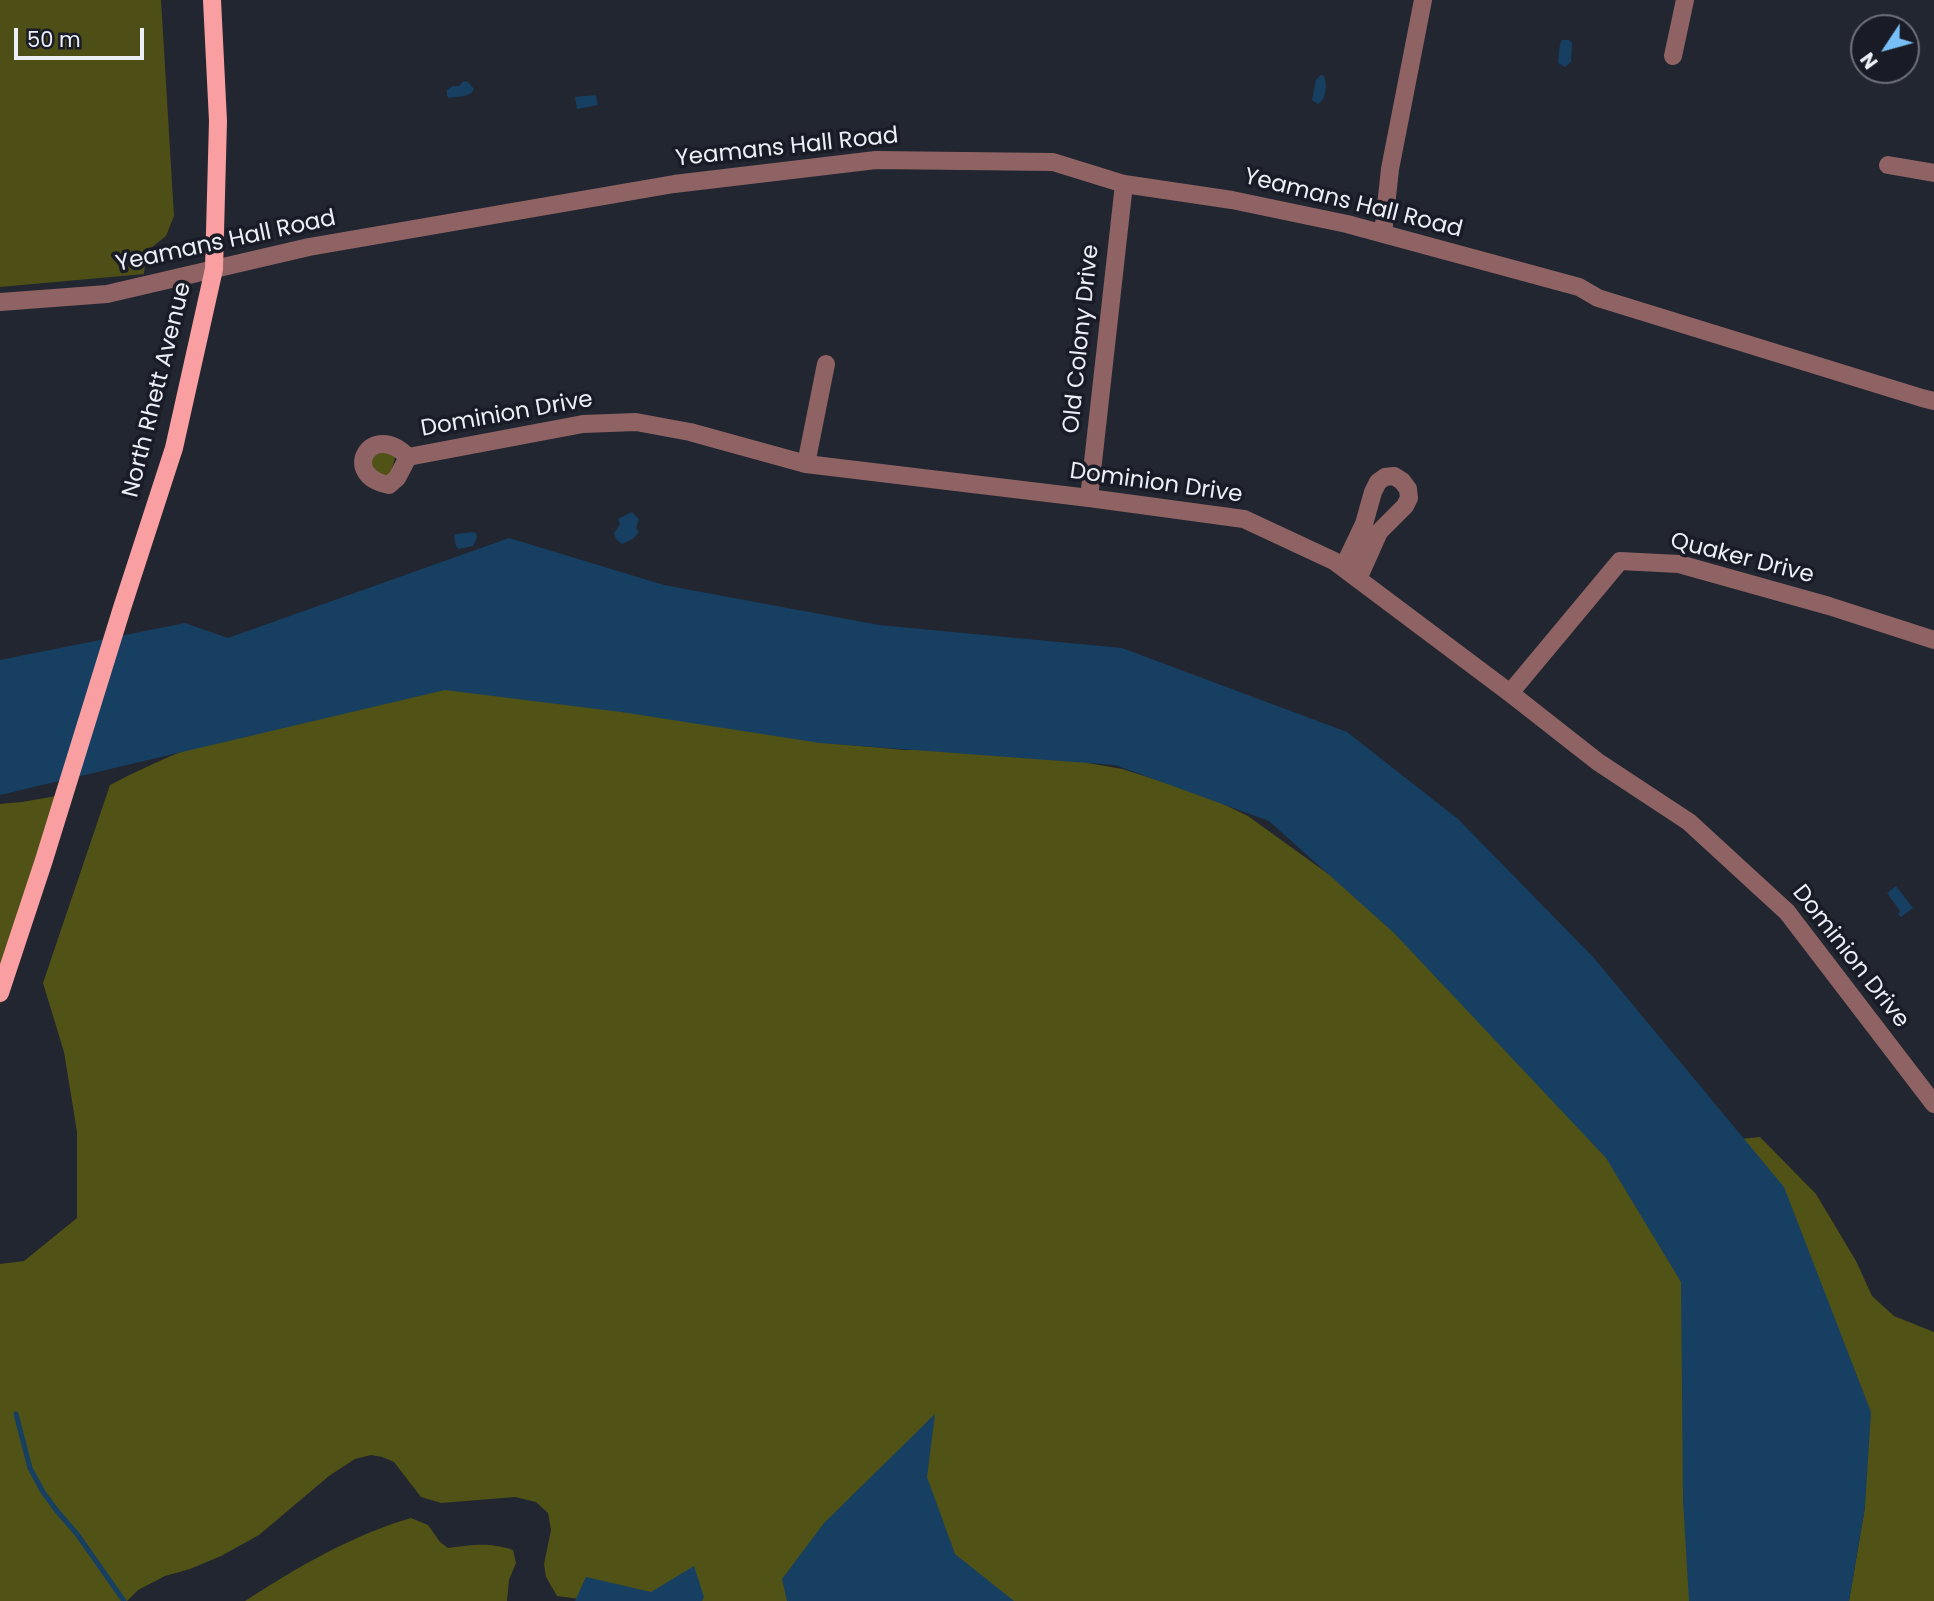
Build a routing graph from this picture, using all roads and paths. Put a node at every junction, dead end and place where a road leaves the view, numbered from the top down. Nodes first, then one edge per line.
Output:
1 (212, 0) edge
2 (1423, 0) edge
3 (1685, 0) edge
4 (1673, 57) dead end
5 (1888, 165) dead end
6 (1934, 173) edge
7 (1124, 184) junction
8 (1383, 234) junction
9 (214, 269) junction
10 (0, 302) edge
11 (826, 364) dead end
12 (1934, 401) edge
13 (408, 457) dead end
14 (806, 464) junction
15 (1089, 498) junction
16 (1343, 568) junction
17 (1358, 579) junction
18 (1934, 640) edge
19 (1510, 693) junction
20 (0, 993) edge
21 (1934, 1104) edge

1 - 9 main road, North Rhett Avenue
2 - 8 street
3 - 4 street
5 - 6 street
7 - 8 street, Yeamans Hall Road
7 - 9 street, Yeamans Hall Road
7 - 15 street, Old Colony Drive
8 - 12 street, Yeamans Hall Road
9 - 10 street, Yeamans Hall Road
9 - 20 main road, North Rhett Avenue
11 - 14 street
13 - 14 street, Dominion Drive
14 - 15 street, Dominion Drive
15 - 16 street, Dominion Drive
16 - 17 street, Dominion Drive
16 - 17 street
17 - 19 street, Dominion Drive
18 - 19 street, Quaker Drive
19 - 21 street, Dominion Drive

